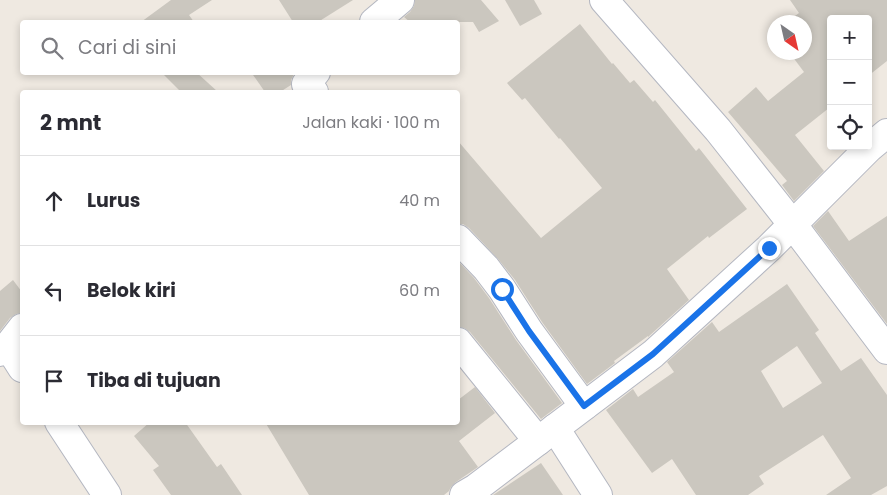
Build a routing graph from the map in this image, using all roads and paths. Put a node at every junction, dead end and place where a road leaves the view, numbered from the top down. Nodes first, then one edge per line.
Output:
1 (400, 0) edge
2 (604, 0) edge
3 (376, 20) edge
4 (887, 134) edge
5 (793, 225) junction
6 (460, 241) edge
7 (460, 344) edge
8 (887, 350) edge
9 (584, 406) junction
10 (61, 425) edge
11 (546, 434) junction
12 (107, 495) edge
13 (464, 495) edge
14 (598, 495) edge

1 - 3 street
2 - 5 street
4 - 5 street
5 - 8 street
5 - 9 street
6 - 9 street
7 - 11 street
9 - 11 street
10 - 12 street
11 - 13 street
11 - 14 street

